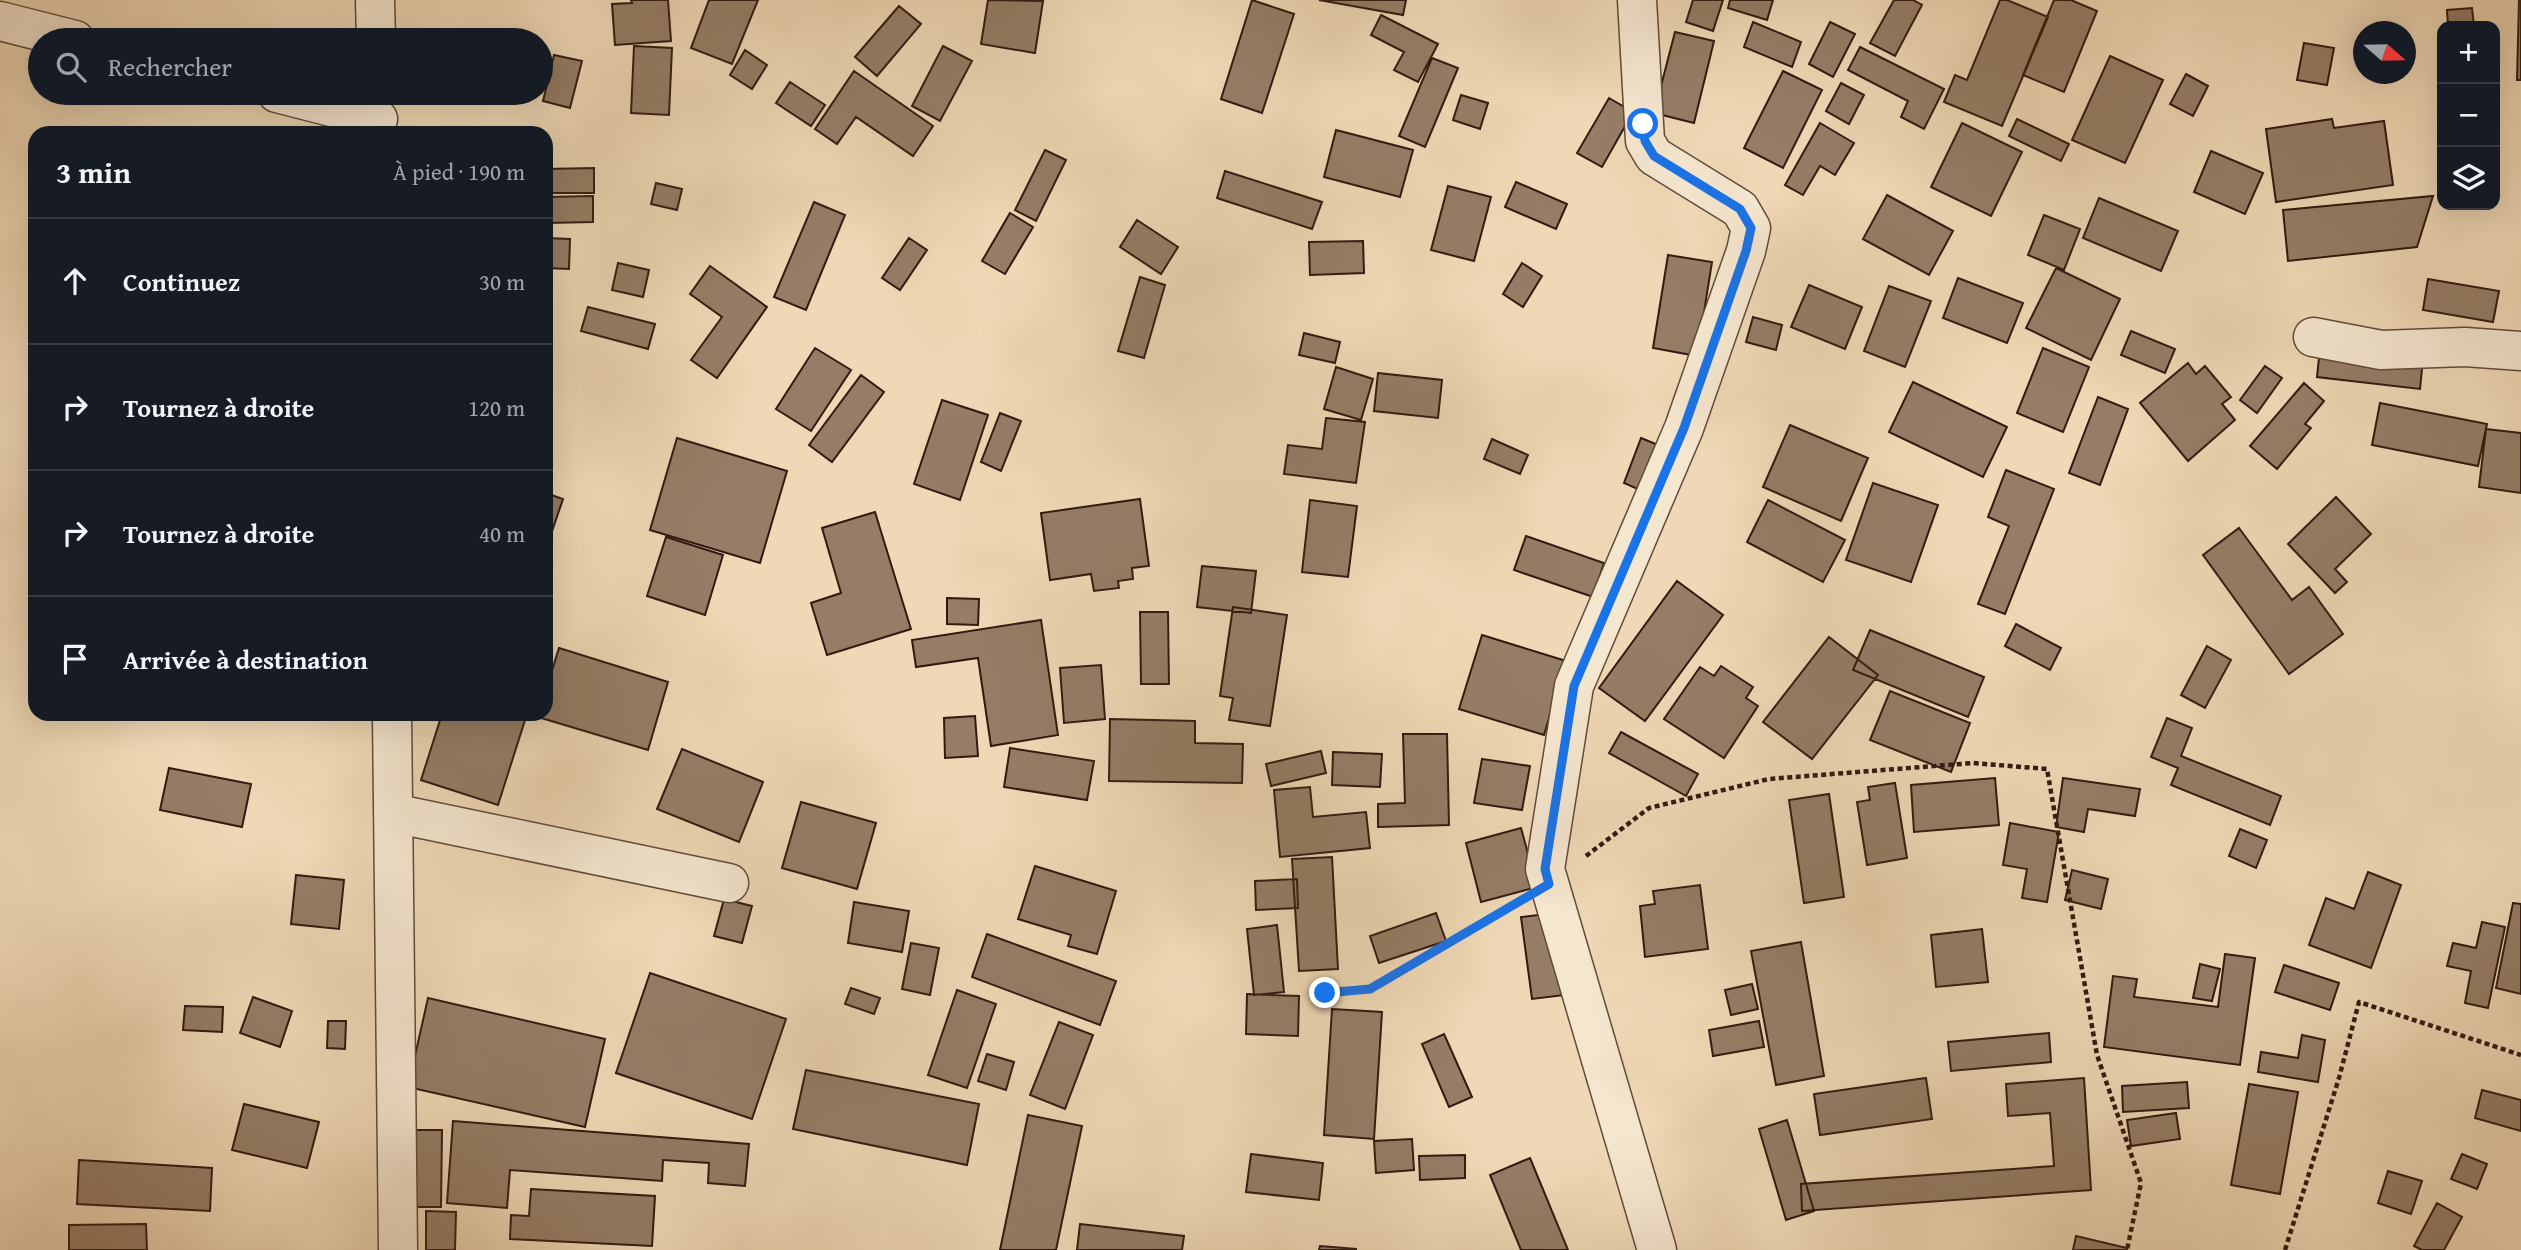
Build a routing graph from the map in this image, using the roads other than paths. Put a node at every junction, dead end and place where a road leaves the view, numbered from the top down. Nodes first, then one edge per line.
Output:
1 (375, 0) edge
2 (1637, 0) edge
3 (0, 21) edge
4 (28, 28) edge
5 (376, 28) edge
6 (332, 105) edge
7 (378, 115) edge
8 (2313, 337) dead end
9 (2521, 351) edge
10 (392, 721) edge
11 (393, 813) junction
12 (730, 883) dead end
13 (398, 1250) edge
14 (1657, 1250) edge

1 - 5 street
2 - 14 street
3 - 4 street
6 - 7 street
8 - 9 street
10 - 11 street
11 - 12 street
11 - 13 street

